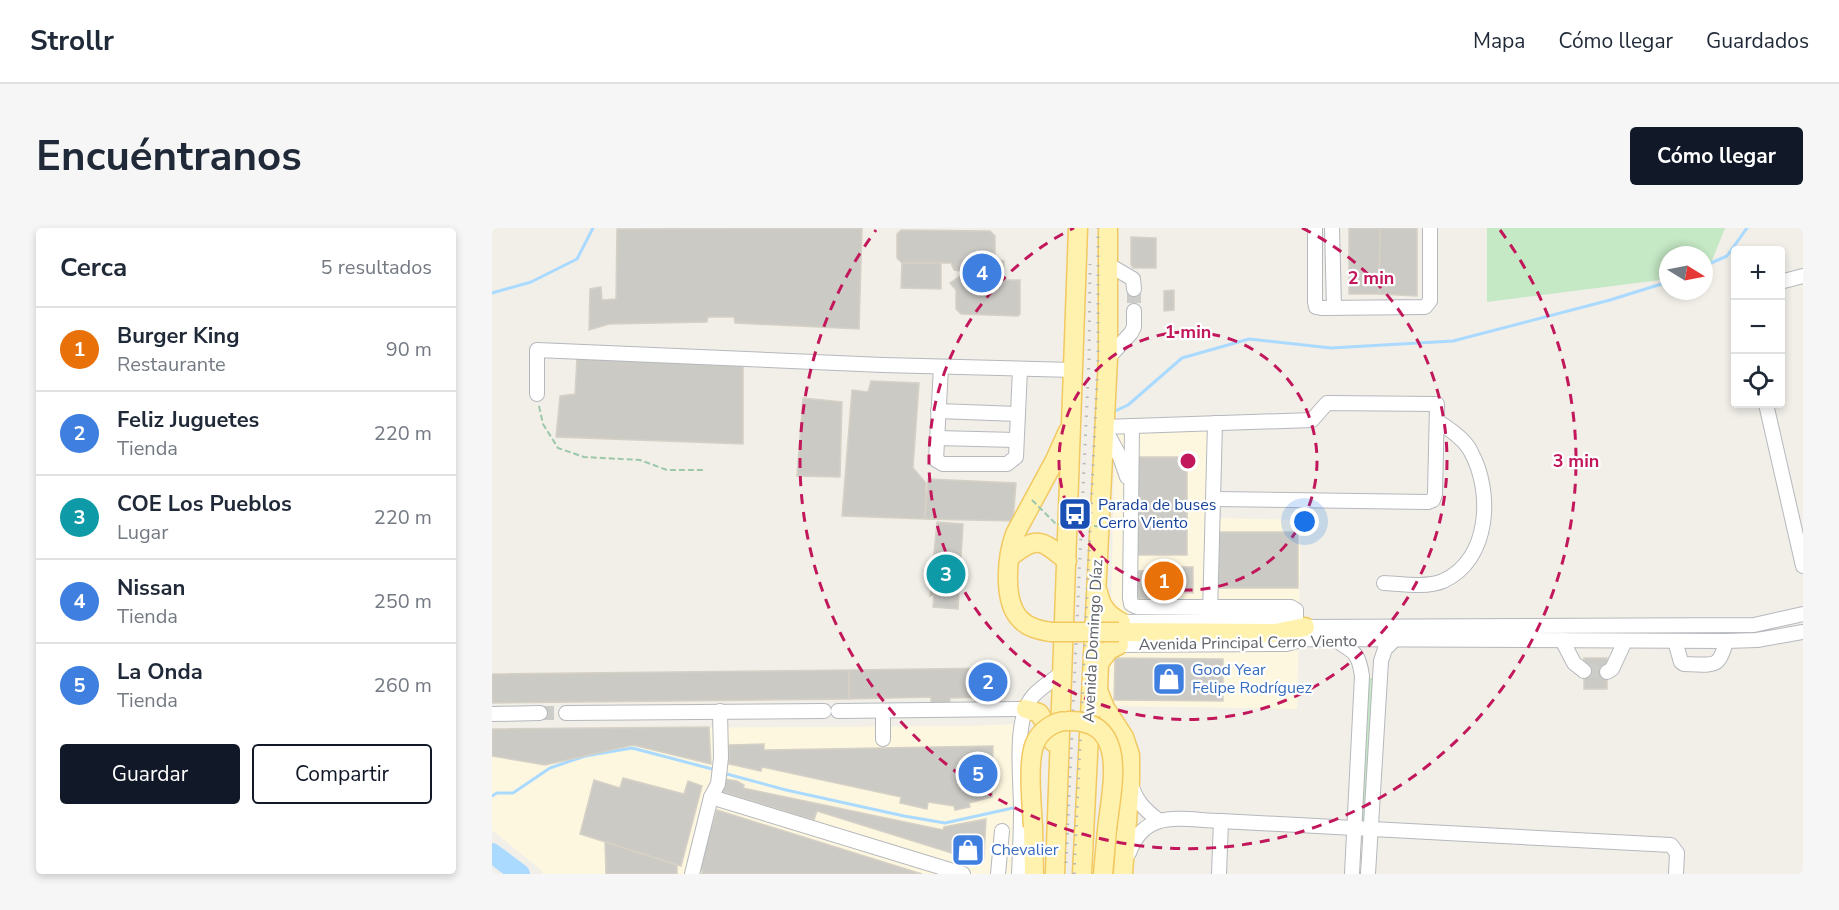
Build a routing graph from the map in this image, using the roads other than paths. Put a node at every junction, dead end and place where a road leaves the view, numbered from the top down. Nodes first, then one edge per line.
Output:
1 (1078, 228) edge
2 (1108, 228) edge
3 (1315, 228) edge
4 (1332, 228) edge
5 (1430, 228) edge
6 (1110, 265) junction
7 (1803, 276) edge
8 (1785, 281) edge
9 (1134, 289) tunnel mouth
10 (1334, 308) junction
11 (1134, 311) tunnel mouth
12 (1108, 358) junction
13 (941, 367) junction
14 (1020, 369) junction
15 (1074, 370) junction
16 (537, 394) road end
17 (1767, 408) edge
18 (938, 411) junction
19 (1018, 414) junction
20 (1072, 421) junction
21 (1437, 422) junction
22 (1215, 423) junction
23 (1131, 426) junction
24 (1104, 427) junction
25 (937, 438) junction
26 (1016, 440) junction
27 (1131, 490) junction
28 (1213, 499) junction
29 (1798, 523) edge
30 (1010, 557) junction
31 (1067, 561) junction
32 (1803, 566) edge
33 (1096, 583) junction
34 (1384, 583) dead end
35 (1101, 605) junction
36 (1211, 607) junction
37 (1803, 614) edge
38 (1210, 623) junction
39 (1302, 630) junction
40 (1803, 632) edge
41 (1120, 633) junction
42 (1395, 639) junction
43 (1335, 640) junction
44 (1562, 640) junction
45 (1625, 641) junction
46 (1675, 641) junction
47 (1726, 641) junction
48 (1099, 663) junction
49 (1584, 671) dead end
50 (1607, 672) dead end
51 (1062, 673) junction
52 (1026, 709) junction
53 (720, 711) junction
54 (883, 711) junction
55 (540, 713) tunnel mouth
56 (566, 713) tunnel mouth
57 (492, 714) edge
58 (883, 739) dead end
59 (1060, 775) junction
60 (1130, 780) junction
61 (715, 790) junction
62 (1158, 820) junction
63 (1221, 821) junction
64 (1354, 826) junction
65 (1371, 827) junction
66 (1002, 831) dead end
67 (1124, 870) edge
68 (692, 874) edge
69 (963, 874) edge
70 (998, 874) edge
71 (1018, 874) edge
72 (1034, 874) edge
73 (1055, 874) edge
74 (1082, 874) edge
75 (1103, 874) edge
76 (1219, 874) edge
77 (1352, 874) edge
78 (1368, 874) edge
79 (1676, 874) edge

1 - 15 main road, Avenida Domingo Díaz
2 - 6 main road, Avenida Domingo Díaz
3 - 10 street
4 - 10 street
5 - 10 street
6 - 9 street
6 - 12 main road, Avenida Domingo Díaz
7 - 8 street
11 - 12 street
12 - 24 main road, Avenida Domingo Díaz
13 - 14 street
13 - 16 street
13 - 18 street
14 - 15 street
14 - 19 street
15 - 20 main road, Avenida Domingo Díaz
17 - 29 street
18 - 19 street
18 - 25 street
19 - 26 street
20 - 30 main road
20 - 31 main road, Avenida Domingo Díaz
21 - 22 street
21 - 28 street
21 - 34 street
22 - 23 street
22 - 28 street
23 - 24 street
23 - 27 street
24 - 27 street
24 - 33 main road, Avenida Domingo Díaz
25 - 26 street
25 - 26 street
27 - 36 street
28 - 36 street
29 - 32 street
30 - 31 main road
30 - 41 main road, bridge
31 - 51 main road, Avenida Domingo Díaz
33 - 35 main road
33 - 74 main road, Avenida Domingo Díaz
35 - 41 main road
35 - 48 main road
36 - 38 street
36 - 39 street
37 - 39 street, Avenida Principal Cerro Viento
38 - 39 street, Avenida Principal Cerro Viento
38 - 41 street, Avenida Principal Cerro Viento
39 - 41 main road
39 - 41 street, Avenida Principal Cerro Viento
39 - 43 street, Avenida Principal Cerro Viento
40 - 47 street, Avenida Principal Cerro Viento
41 - 48 main road
42 - 43 street, Avenida Principal Cerro Viento
42 - 44 street, Avenida Principal Cerro Viento
42 - 65 street
43 - 64 street
44 - 45 street, Avenida Principal Cerro Viento
44 - 49 street
45 - 46 street, Avenida Principal Cerro Viento
45 - 50 street
46 - 47 street, Avenida Principal Cerro Viento
46 - 47 street
48 - 60 main road
51 - 52 street
51 - 59 main road, Avenida Domingo Díaz
52 - 54 street
52 - 59 main road
52 - 71 street
53 - 54 street
53 - 56 street
53 - 61 street
54 - 58 street
55 - 57 street
59 - 73 main road, Avenida Domingo Díaz
60 - 62 street
60 - 67 main road
61 - 68 street
61 - 69 street
62 - 63 street
62 - 67 street
63 - 64 street
63 - 76 street
64 - 65 street
64 - 77 street
65 - 78 street
65 - 79 street
66 - 70 street
72 - 75 main road, bridge

